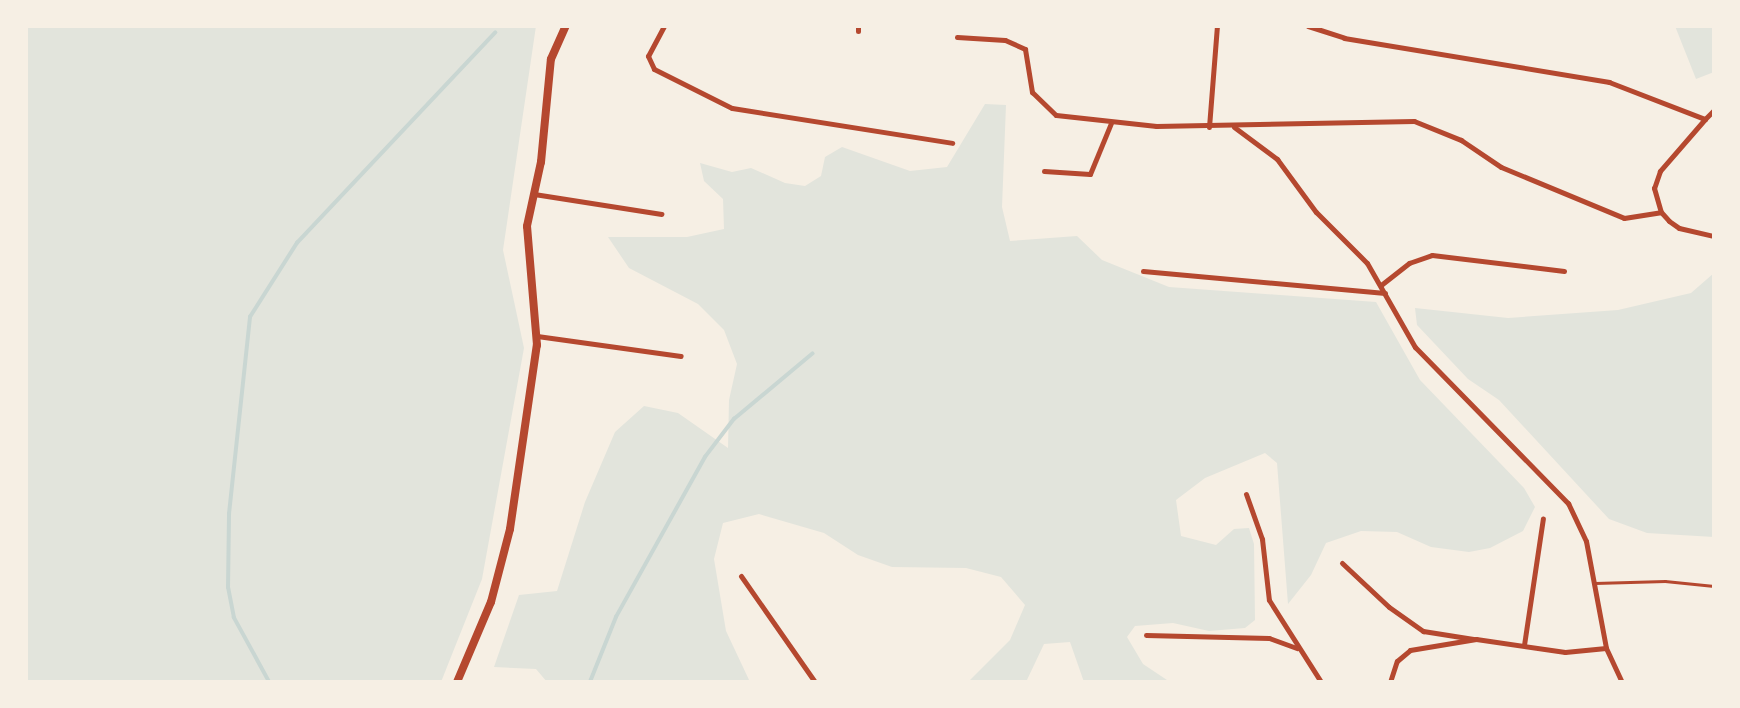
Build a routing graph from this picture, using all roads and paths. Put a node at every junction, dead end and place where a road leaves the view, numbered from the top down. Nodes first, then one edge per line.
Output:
1 (566, 26) edge
2 (664, 26) edge
3 (1217, 26) edge
4 (1308, 26) edge
5 (957, 37) dead end
6 (1714, 110) edge
7 (1705, 119) junction
8 (1111, 123) junction
9 (1209, 127) junction
10 (1234, 127) junction
11 (952, 143) dead end
12 (1044, 171) dead end
13 (534, 194) junction
14 (1661, 212) junction
15 (661, 214) dead end
16 (1714, 236) edge
17 (1143, 271) dead end
18 (1564, 271) dead end
19 (1381, 285) junction
20 (1385, 293) junction
21 (537, 336) junction
22 (681, 356) dead end
23 (1246, 494) dead end
24 (1543, 518) dead end
25 (1342, 563) dead end
26 (741, 576) dead end
27 (1595, 583) junction
28 (1714, 586) edge
29 (1146, 635) dead end
30 (1476, 639) junction
31 (1524, 645) junction
32 (1297, 648) junction
33 (1606, 648) junction
34 (457, 682) edge
35 (815, 682) edge
36 (1321, 682) edge
37 (1390, 682) edge
38 (1622, 682) edge

1 - 13 main road
2 - 11 street
3 - 9 street
4 - 7 street
5 - 8 street
6 - 7 street
7 - 14 street
8 - 9 street
8 - 12 street
9 - 10 street
10 - 14 street
10 - 19 street
13 - 15 street
13 - 21 main road
14 - 16 street
17 - 20 street
18 - 19 street
19 - 20 street
20 - 27 street
21 - 22 street
21 - 34 main road
23 - 32 street
24 - 31 street
25 - 30 street
26 - 35 street
27 - 28 lane
27 - 33 street
29 - 32 street
30 - 31 street
30 - 37 street
31 - 33 street
32 - 36 street
33 - 38 street

